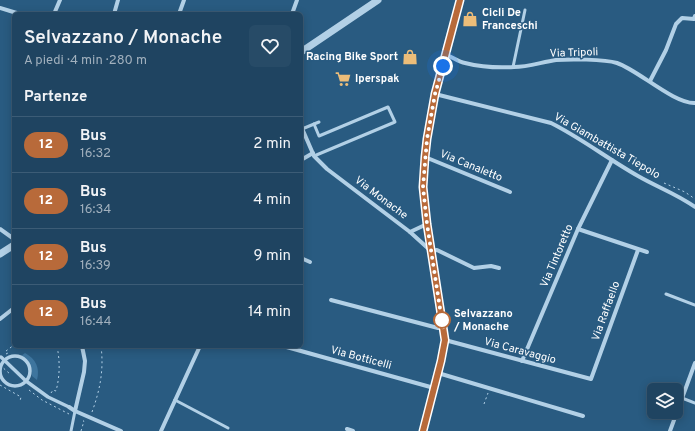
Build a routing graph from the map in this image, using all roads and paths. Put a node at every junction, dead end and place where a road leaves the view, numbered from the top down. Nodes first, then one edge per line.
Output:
1 (60, 0) edge
2 (118, 0) edge
3 (184, 0) edge
4 (297, 0) edge
5 (378, 0) edge
6 (460, 0) edge
7 (0, 8) edge
8 (525, 10) dead end
9 (13, 12) edge
10 (55, 12) edge
11 (115, 12) edge
12 (180, 12) edge
13 (293, 12) edge
14 (695, 16) edge
15 (303, 51) edge
16 (446, 55) junction
17 (513, 67) junction
18 (650, 81) junction
19 (435, 94) junction
20 (695, 102) edge
21 (319, 122) dead end
22 (314, 124) junction
23 (303, 128) edge
24 (303, 130) edge
25 (313, 154) junction
26 (425, 157) junction
27 (303, 159) edge
28 (612, 160) junction
29 (662, 182) dead end
30 (510, 192) dead end
31 (695, 199) edge
32 (695, 207) edge
33 (427, 224) junction
34 (0, 229) edge
35 (578, 229) junction
36 (410, 232) junction
37 (12, 238) edge
38 (12, 246) edge
39 (638, 250) junction
40 (431, 251) junction
41 (647, 252) dead end
42 (0, 254) edge
43 (303, 259) edge
44 (310, 262) dead end
45 (499, 268) dead end
46 (666, 294) dead end
47 (331, 300) dead end
48 (695, 305) edge
49 (12, 310) edge
50 (0, 319) edge
51 (443, 328) junction
52 (445, 340) junction
53 (12, 346) edge
54 (57, 348) edge
55 (82, 348) edge
56 (101, 348) edge
57 (199, 348) edge
58 (290, 348) edge
59 (7, 350) dead end
60 (0, 357) edge
61 (5, 361) junction
62 (522, 361) junction
63 (695, 363) edge
64 (438, 373) junction
65 (591, 379) joint
66 (26, 381) junction
67 (0, 385) edge
68 (434, 388) junction
69 (489, 388) junction
70 (56, 389) dead end
71 (683, 395) edge
72 (683, 398) edge
73 (175, 400) junction
74 (20, 401) dead end
75 (695, 403) edge
76 (484, 404) dead end
77 (69, 407) joint
78 (75, 411) junction
79 (583, 416) dead end
80 (90, 418) junction
81 (674, 419) edge
82 (84, 421) dead end
83 (228, 428) dead end
84 (347, 429) dead end
85 (71, 431) edge
86 (81, 431) edge
87 (120, 431) edge
88 (161, 431) edge
89 (353, 431) edge
90 (423, 431) edge
91 (670, 431) edge

1 - 10 street
2 - 11 street
3 - 12 street
4 - 13 street
5 - 15 street
6 - 16 street
7 - 9 street
8 - 17 lane
14 - 18 street
16 - 17 street, Via Tripoli
16 - 19 street
17 - 18 street, Via Tripoli
18 - 20 street, Via Tripoli
19 - 26 street
19 - 28 street, Via Giambattista Tiepolo
21 - 22 lane
22 - 23 lane
22 - 25 lane
24 - 25 street, Via Monache
25 - 27 street
25 - 36 street, Via Monache
26 - 30 street, Via Canaletto
26 - 33 street
28 - 32 street, Via Giambattista Tiepolo
28 - 35 street, Via Tintoretto
29 - 31 path
33 - 36 street
33 - 40 street
34 - 37 street
35 - 39 street
35 - 62 street, Via Tintoretto
36 - 40 street, Via Monache
38 - 42 street
39 - 41 street
39 - 65 street, Via Raffaello
40 - 45 street
40 - 51 street
43 - 44 street
46 - 48 lane
47 - 51 street
49 - 50 street
51 - 52 street
52 - 62 street, Via Caravaggio
52 - 64 street
53 - 59 path
54 - 70 path
55 - 78 street
56 - 80 path
57 - 73 street
58 - 68 street, Via Botticelli
60 - 61 street
61 - 66 street
61 - 66 street
61 - 66 street
62 - 65 street, Via Caravaggio
63 - 71 street
64 - 68 street
64 - 69 street
66 - 77 street
67 - 74 path
68 - 90 street
69 - 76 path
69 - 79 street
72 - 75 lane
73 - 83 lane
73 - 88 street
77 - 78 street
78 - 80 street
78 - 85 lane
80 - 87 street
81 - 91 street
82 - 86 path
84 - 89 street

